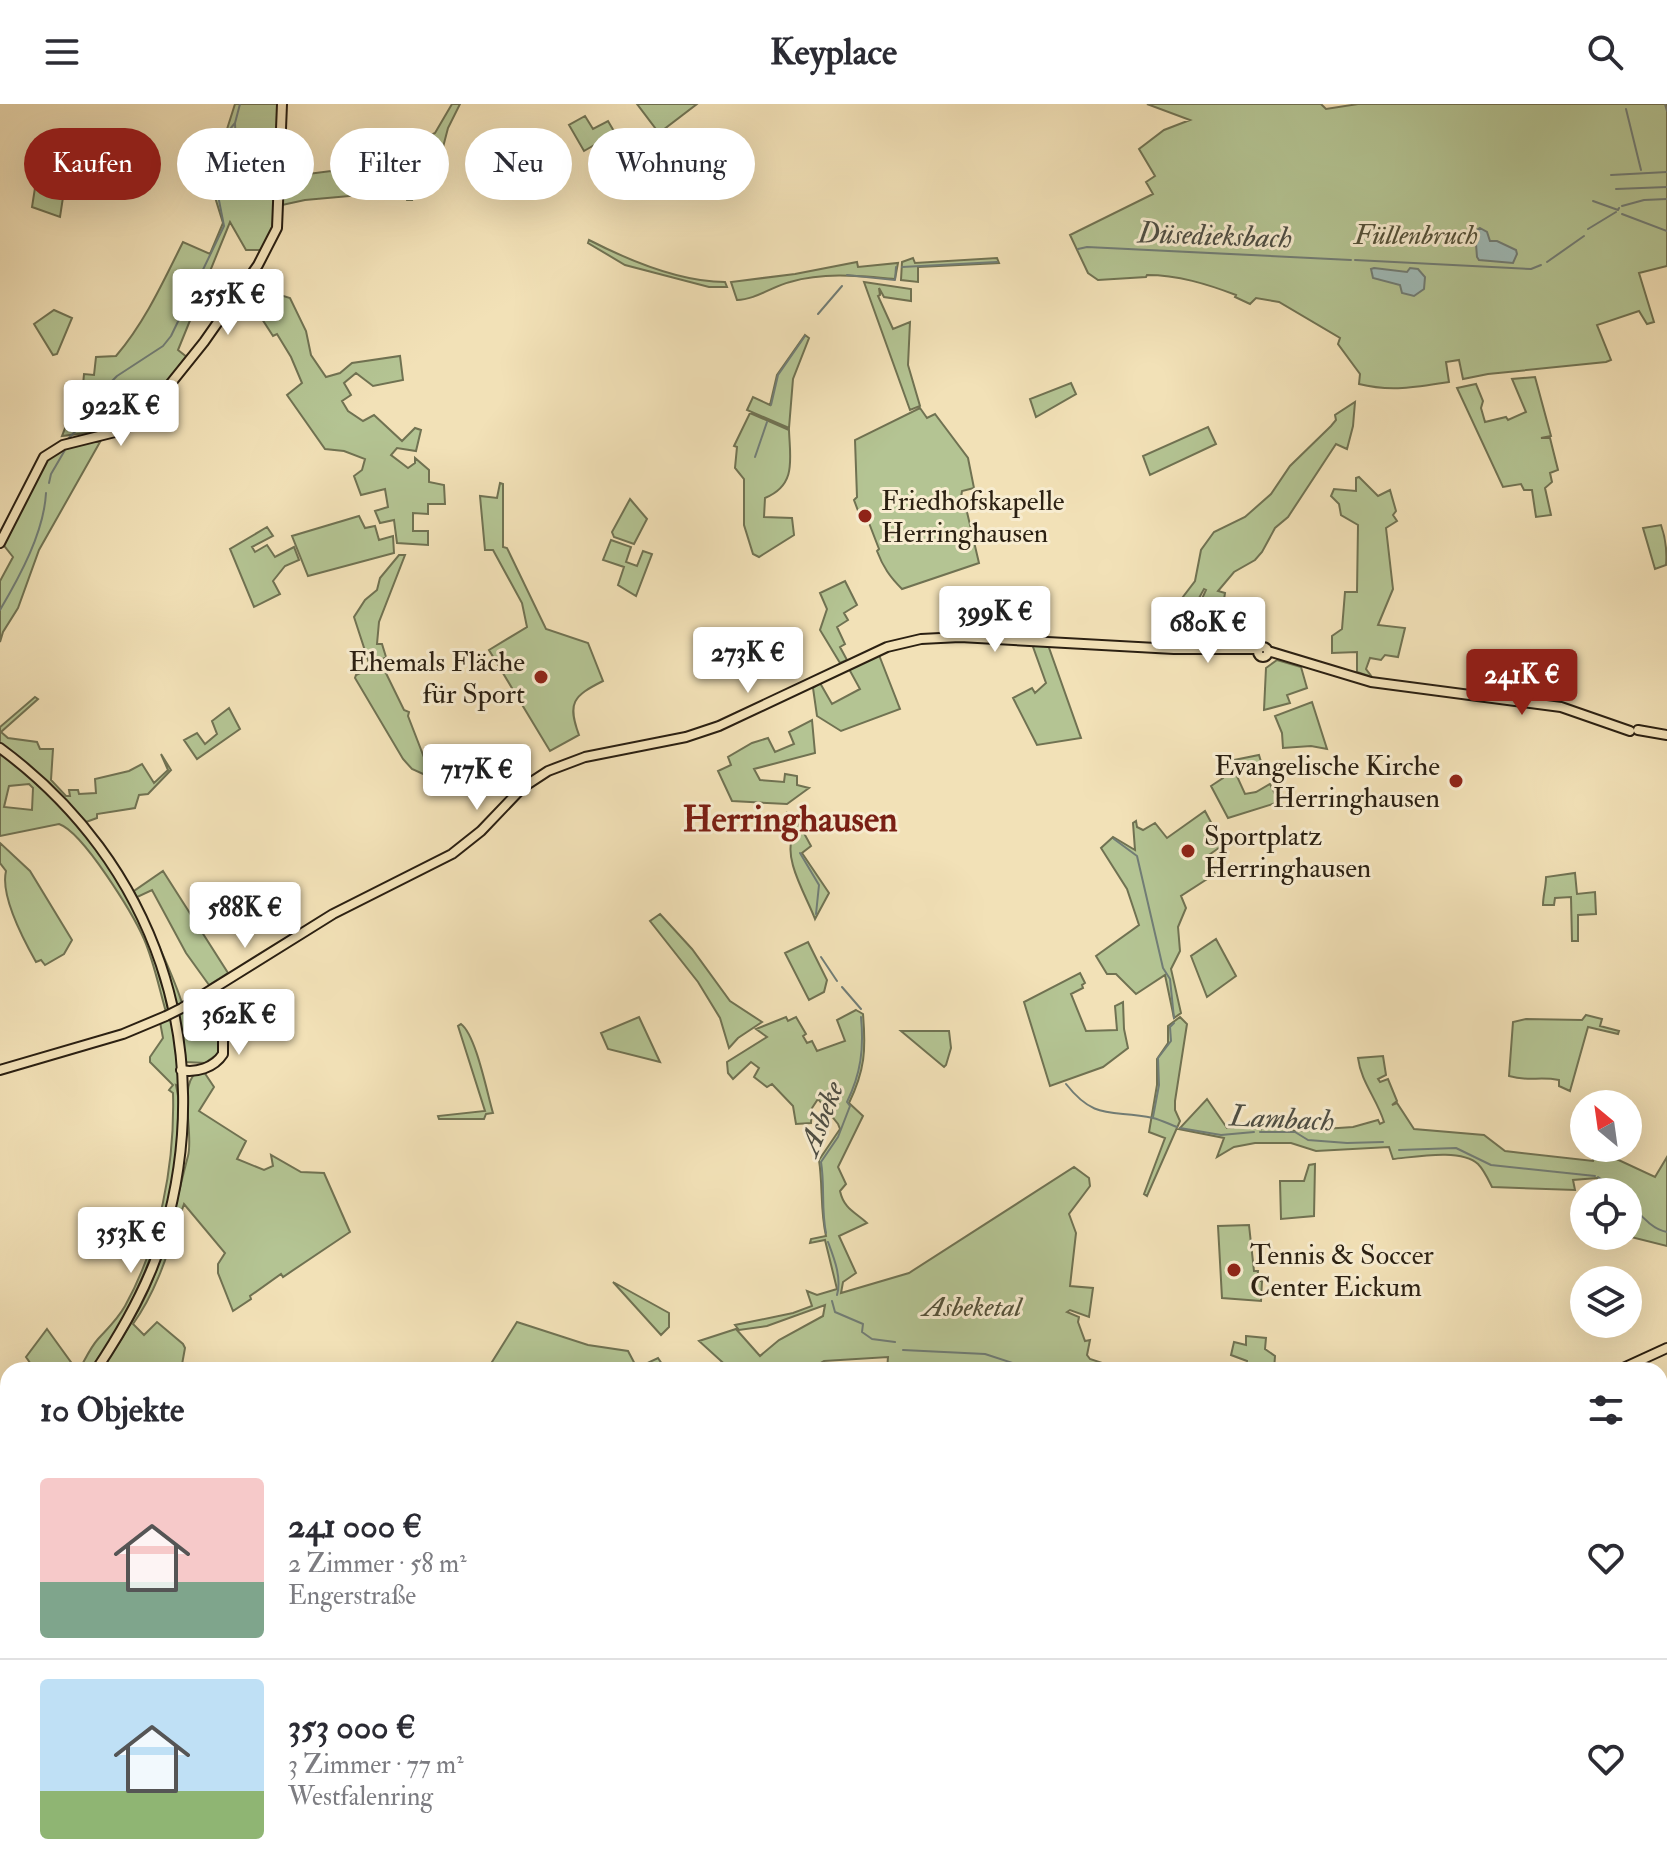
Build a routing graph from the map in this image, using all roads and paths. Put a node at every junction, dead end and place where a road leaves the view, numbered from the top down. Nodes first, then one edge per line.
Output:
1 (282, 104) edge
2 (0, 543) edge
3 (1662, 734) edge
4 (0, 748) edge
5 (202, 996) junction
6 (205, 1007) junction
7 (180, 1008) junction
8 (221, 1030) junction
9 (0, 1070) edge
10 (185, 1070) junction
11 (183, 1101) junction
12 (1667, 1348) edge
13 (101, 1362) edge
14 (1636, 1362) edge

1 - 2 main road
3 - 5 main road
4 - 7 main road
5 - 6 main road
5 - 7 main road
5 - 8 main road
6 - 7 main road
6 - 8 main road
7 - 9 main road, bridge
7 - 10 main road
8 - 10 main road
10 - 11 main road
10 - 11 main road
11 - 13 main road
12 - 14 main road

